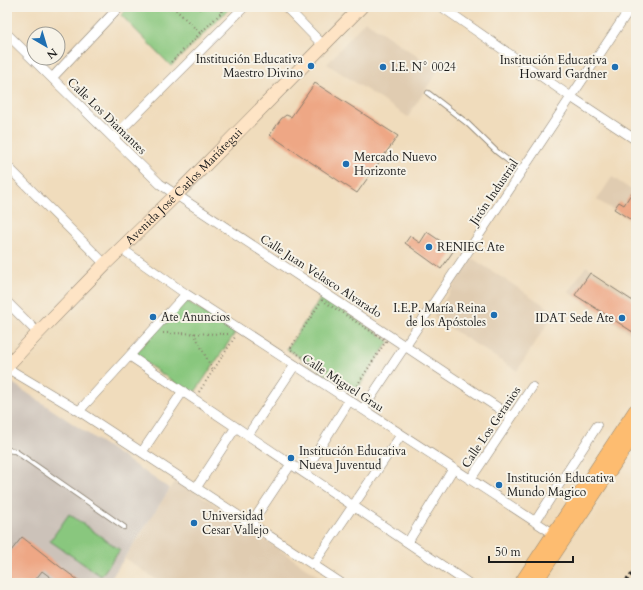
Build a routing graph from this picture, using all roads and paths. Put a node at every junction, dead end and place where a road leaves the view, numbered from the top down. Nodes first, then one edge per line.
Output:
1 (119, 7) edge
2 (173, 7) edge
3 (206, 7) edge
4 (227, 7) edge
5 (244, 7) edge
6 (286, 7) edge
7 (361, 7) edge
8 (442, 7) edge
9 (631, 7) edge
10 (199, 9) dead end
11 (7, 34) edge
12 (200, 34) junction
13 (323, 45) junction
14 (171, 62) dead end
15 (52, 78) junction
16 (428, 93) dead end
17 (571, 97) junction
18 (113, 138) junction
19 (636, 140) edge
20 (7, 166) edge
21 (522, 171) junction
22 (176, 195) junction
23 (122, 249) junction
24 (106, 264) junction
25 (186, 294) junction
26 (7, 302) edge
27 (240, 329) junction
28 (226, 330) dead end
29 (38, 332) junction
30 (163, 333) dead end
31 (194, 333) junction
32 (386, 341) joint
33 (405, 346) junction
34 (130, 356) junction
35 (294, 365) junction
36 (7, 367) edge
37 (212, 371) junction
38 (532, 387) dead end
39 (183, 391) junction
40 (194, 399) junction
41 (349, 401) junction
42 (363, 410) junction
43 (79, 411) junction
44 (636, 411) edge
45 (512, 417) junction
46 (597, 426) dead end
47 (236, 427) junction
48 (636, 430) edge
49 (248, 435) junction
50 (401, 435) junction
51 (7, 450) edge
52 (142, 452) junction
53 (291, 464) junction
54 (453, 469) junction
55 (304, 473) junction
56 (470, 480) junction
57 (196, 488) junction
58 (353, 506) junction
59 (535, 522) junction
60 (252, 524) junction
61 (124, 527) dead end
62 (554, 534) junction
63 (408, 542) junction
64 (313, 565) junction
65 (341, 583) edge
66 (468, 583) edge
67 (522, 583) edge
68 (534, 583) edge

1 - 15 street
2 - 12 path
3 - 10 path
4 - 12 path
5 - 18 street
6 - 13 street
7 - 13 street, Avenida José Carlos Mariátegui
8 - 17 street
9 - 17 street, Jirón Industrial
11 - 15 street, Calle Los Diamantes
12 - 14 path
13 - 22 street, Avenida José Carlos Mariátegui
15 - 18 street, Calle Los Diamantes
16 - 21 lane
17 - 19 street
17 - 21 street, Jirón Industrial
18 - 22 street, Calle Los Diamantes
20 - 24 street
21 - 33 street, Jirón Industrial
22 - 23 street, Avenida José Carlos Mariátegui
22 - 33 street, Calle Juan Velasco Alvarado
23 - 24 street, Avenida José Carlos Mariátegui
23 - 25 street, Calle Miguel Grau
24 - 29 street, Avenida José Carlos Mariátegui
25 - 27 street, Calle Miguel Grau
25 - 34 street
26 - 29 street
27 - 35 street, Calle Miguel Grau
27 - 37 path
28 - 31 path
29 - 36 street, Avenida José Carlos Mariátegui
30 - 31 path
31 - 37 path
32 - 32 path
33 - 42 street, Jirón Industrial
33 - 45 street, Calle Juan Velasco Alvarado
34 - 39 street
34 - 43 street
35 - 41 street, Calle Miguel Grau
35 - 49 street
36 - 43 street
37 - 40 path
38 - 45 street, Calle Los Geranios
39 - 40 street
39 - 52 street
40 - 47 street
41 - 42 street, Calle Miguel Grau
41 - 55 street
42 - 50 street, Calle Miguel Grau
43 - 52 street
44 - 62 main road
45 - 56 street, Calle Los Geranios
46 - 59 street
47 - 49 street
47 - 57 street
48 - 68 main road
49 - 53 street
50 - 54 street, Calle Miguel Grau
50 - 58 street
51 - 61 lane
52 - 57 street
53 - 55 street
53 - 60 street
54 - 56 street, Calle Miguel Grau
54 - 63 street
55 - 58 street
56 - 59 street, Calle Miguel Grau
57 - 60 street
58 - 63 street
58 - 64 street
59 - 62 street, Calle Miguel Grau
60 - 64 street
62 - 67 main road
63 - 66 street
64 - 65 street

